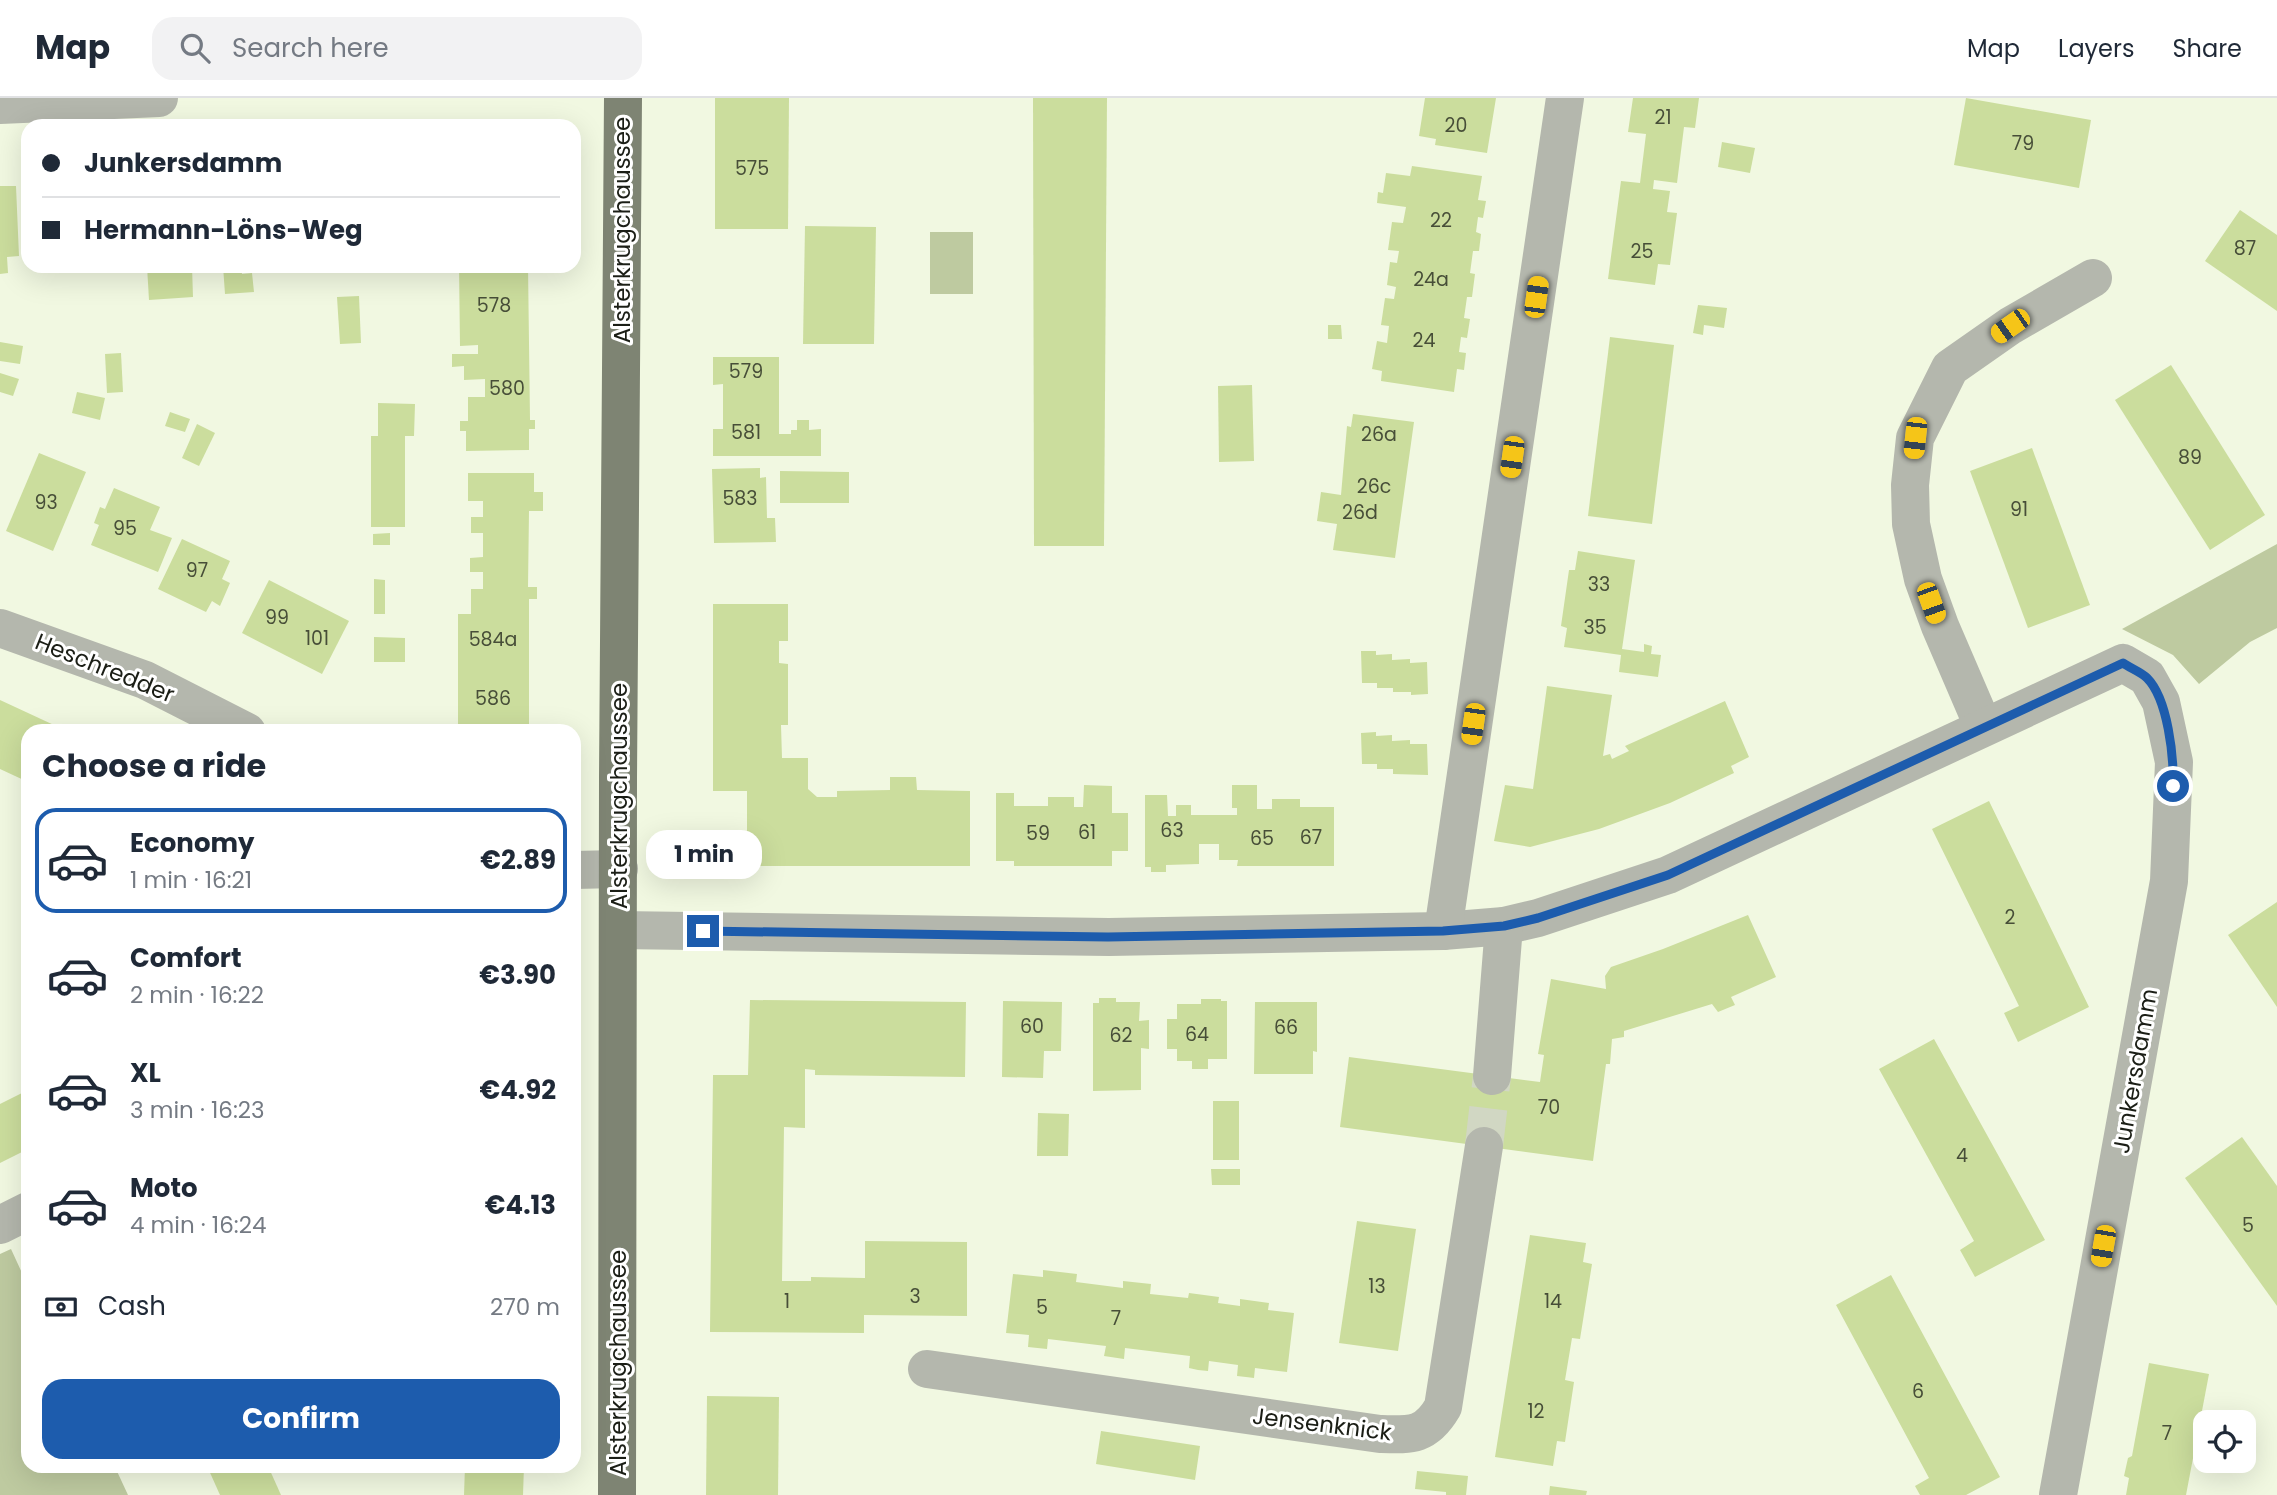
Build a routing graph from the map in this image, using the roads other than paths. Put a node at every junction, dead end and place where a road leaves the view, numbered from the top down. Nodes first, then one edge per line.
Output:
1 (159, 98) edge
2 (623, 98) edge
3 (1565, 98) edge
4 (0, 105) edge
5 (2093, 278) dead end
6 (0, 628) edge
7 (231, 724) edge
8 (1983, 726) junction
9 (619, 869) junction
10 (581, 870) edge
11 (1504, 926) junction
12 (618, 930) junction
13 (1443, 931) junction
14 (1492, 1076) tunnel mouth
15 (1484, 1146) tunnel mouth
16 (21, 1214) edge
17 (0, 1225) edge
18 (928, 1368) dead end
19 (617, 1495) edge
20 (2058, 1495) edge

1 - 4 street
2 - 9 main road, Alsterkrugchaussee
3 - 13 street
5 - 8 street
6 - 7 street, Heschredder
8 - 11 street
8 - 20 street, Junkersdamm
9 - 10 street
9 - 12 main road, Alsterkrugchaussee
11 - 13 street
11 - 14 street
12 - 13 street
12 - 19 main road, Alsterkrugchaussee
15 - 18 street, Jensenknick
16 - 17 street

